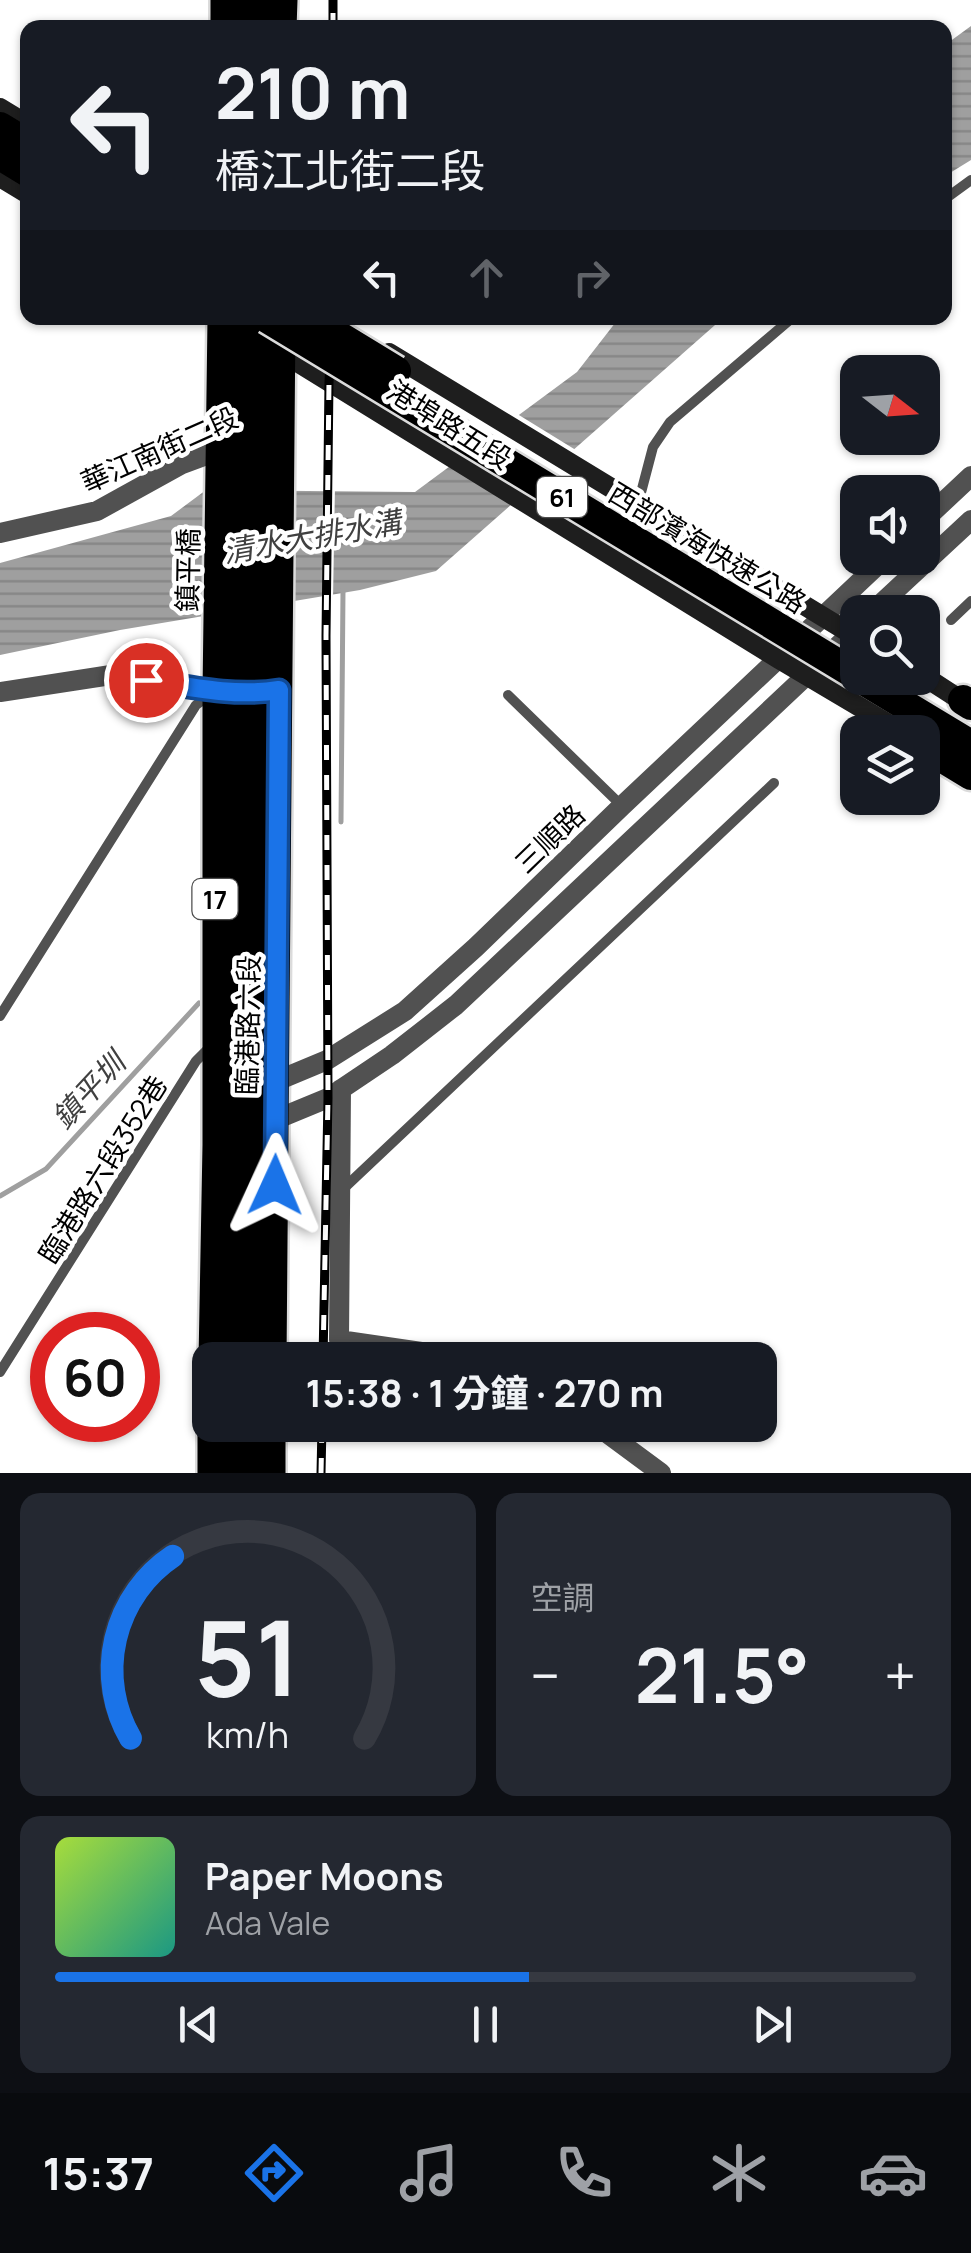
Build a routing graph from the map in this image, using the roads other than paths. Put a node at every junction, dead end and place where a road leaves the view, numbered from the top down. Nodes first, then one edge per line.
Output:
1 (321, 325) edge
2 (342, 325) edge
3 (784, 325) edge
4 (250, 326) edge
5 (250, 440) junction
6 (971, 476) edge
7 (638, 505) junction
8 (940, 505) edge
9 (971, 520) edge
10 (0, 533) edge
11 (867, 575) edge
12 (890, 595) edge
13 (971, 601) edge
14 (822, 618) junction
15 (951, 620) dead end
16 (840, 629) edge
17 (840, 630) edge
18 (840, 651) edge
19 (778, 660) junction
20 (840, 666) edge
21 (807, 675) junction
22 (940, 689) edge
23 (247, 691) junction
24 (0, 692) edge
25 (508, 695) dead end
26 (889, 695) edge
27 (934, 695) edge
28 (969, 709) edge
29 (874, 715) edge
30 (971, 745) edge
31 (940, 754) edge
32 (940, 761) edge
33 (971, 772) edge
34 (774, 783) dead end
35 (971, 787) edge
36 (622, 806) junction
37 (0, 1016) edge
38 (214, 1044) junction
39 (341, 1088) junction
40 (246, 1094) junction
41 (246, 1132) junction
42 (341, 1191) junction
43 (214, 1342) edge
44 (233, 1342) edge
45 (255, 1342) edge
46 (272, 1342) edge
47 (353, 1342) edge
48 (0, 1372) edge
49 (210, 1442) edge
50 (231, 1442) edge
51 (255, 1442) edge
52 (273, 1442) edge
53 (619, 1442) edge
54 (210, 1473) edge
55 (230, 1473) edge
56 (254, 1473) edge
57 (273, 1473) edge
58 (662, 1473) edge

1 - 17 highway, 西部濱海快速公路 / 61, bridge
2 - 7 street, 港埠路五段
3 - 7 lane
4 - 5 main road, 17
4 - 5 main road, 17
4 - 19 street, 港埠路五段
4 - 20 highway, 西部濱海快速公路 / 61, bridge
5 - 10 street, 華江南街二段
5 - 23 main road, 17
5 - 23 main road, 鎮平橋 / 17
6 - 8 street
7 - 14 street, 港埠路五段
9 - 12 street
11 - 14 street, 三順路
13 - 15 lane
14 - 16 street, 港埠路五段
14 - 19 street, 三順路
18 - 21 street
19 - 21 street, 港埠路五段
19 - 36 street, 三順路
21 - 29 street, 港埠路五段
21 - 39 street
22 - 28 street
23 - 24 street
23 - 37 lane
23 - 38 main road, 臨港路六段 / 17
23 - 40 main road, 臨港路六段 / 17
25 - 36 lane
26 - 30 highway, 西部濱海快速公路 / 61
27 - 28 highway
31 - 33 highway
32 - 35 street, 港埠路五段
34 - 42 lane
36 - 40 street, 三順路
38 - 40 main road, 臨港路六段 / 17
38 - 48 lane, 臨港路六段352巷
39 - 41 street
39 - 42 street
40 - 41 main road, 臨港路六段 / 17
40 - 41 main road, 臨港路六段 / 17
41 - 43 main road, 臨港路六段 / 17
41 - 44 main road, 臨港路六段 / 17
41 - 45 main road, 臨港路六段 / 17
41 - 46 main road, 臨港路六段 / 17
42 - 47 street
49 - 54 main road
50 - 55 main road
51 - 56 main road
52 - 57 main road
53 - 58 street

